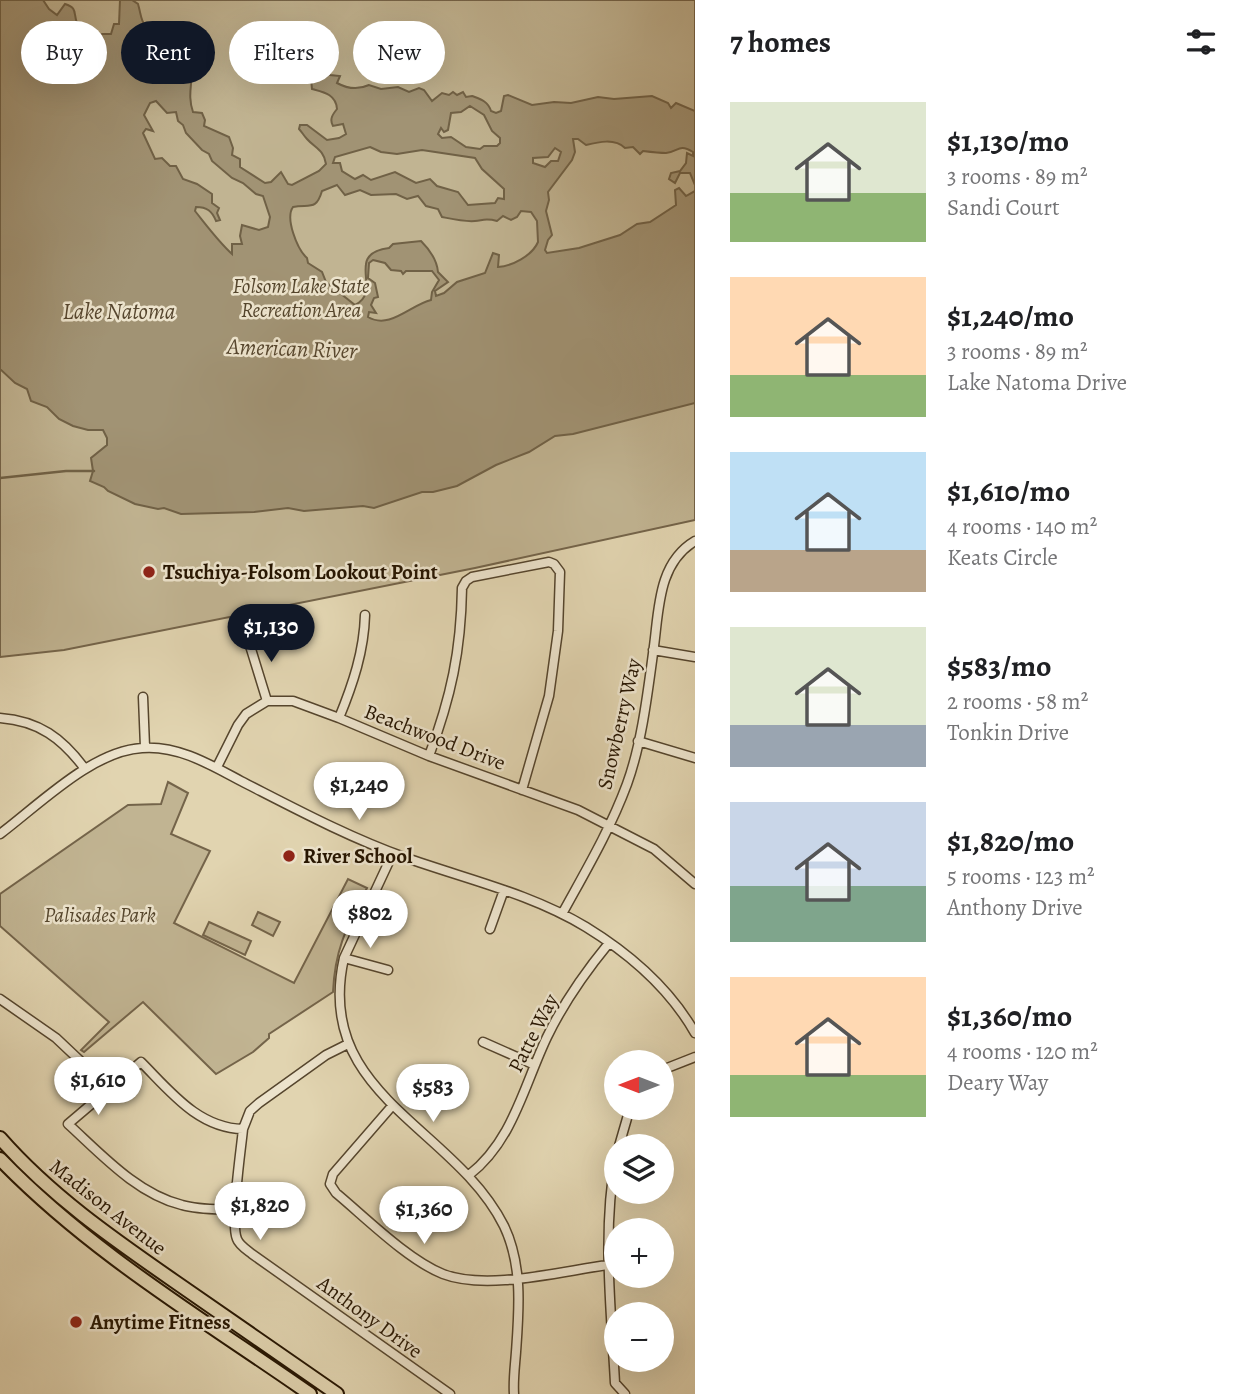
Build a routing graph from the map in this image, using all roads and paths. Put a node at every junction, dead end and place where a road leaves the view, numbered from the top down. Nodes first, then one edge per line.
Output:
1 (695, 541) edge
2 (365, 615) dead end
3 (247, 636) dead end
4 (653, 650) junction
5 (695, 657) edge
6 (143, 697) dead end
7 (267, 701) junction
8 (0, 718) edge
9 (339, 718) junction
10 (638, 741) junction
11 (145, 747) junction
12 (429, 756) junction
13 (695, 758) edge
14 (216, 767) junction
15 (85, 769) junction
16 (522, 790) junction
17 (610, 826) junction
18 (0, 834) edge
19 (393, 853) junction
20 (695, 884) edge
21 (504, 890) junction
22 (562, 914) junction
23 (490, 929) dead end
24 (609, 943) junction
25 (344, 958) junction
26 (388, 971) dead end
27 (0, 999) edge
28 (695, 1033) edge
29 (483, 1042) dead end
30 (348, 1044) junction
31 (695, 1057) edge
32 (535, 1065) junction
33 (674, 1065) edge
34 (110, 1089) junction
35 (392, 1106) junction
36 (243, 1129) junction
37 (0, 1138) edge
38 (0, 1159) edge
39 (469, 1175) junction
40 (236, 1210) junction
41 (604, 1266) edge
42 (518, 1278) junction
43 (609, 1288) edge
44 (310, 1394) edge
45 (337, 1394) edge
46 (450, 1394) edge
47 (514, 1394) edge
48 (625, 1394) edge

1 - 4 street, Snowberry Way
2 - 9 street
3 - 7 street
4 - 5 street
4 - 10 street, Snowberry Way
6 - 11 street
7 - 9 street, Beachwood Drive
7 - 14 street
8 - 15 street
9 - 12 street, Beachwood Drive
10 - 13 street
10 - 17 street, Snowberry Way
11 - 14 street
11 - 15 street
12 - 16 street, Beachwood Drive
12 - 16 street
14 - 19 street
15 - 18 street
16 - 17 street, Beachwood Drive
17 - 20 street, Beachwood Drive
17 - 22 street, Snowberry Way
19 - 21 street
19 - 25 street
21 - 22 street
21 - 23 street
22 - 24 street
24 - 28 street
24 - 32 street, Patte Way
25 - 26 street
25 - 30 street
27 - 34 street
29 - 32 street
30 - 35 street
30 - 36 street, Anthony Drive
31 - 33 street
32 - 39 street, Patte Way
34 - 36 street
34 - 40 street
35 - 39 street
35 - 42 street
36 - 40 street, Anthony Drive
37 - 45 main road, Madison Avenue
38 - 44 main road, Madison Avenue
39 - 42 street
40 - 46 street, Anthony Drive
41 - 42 street
42 - 47 street
43 - 48 street

